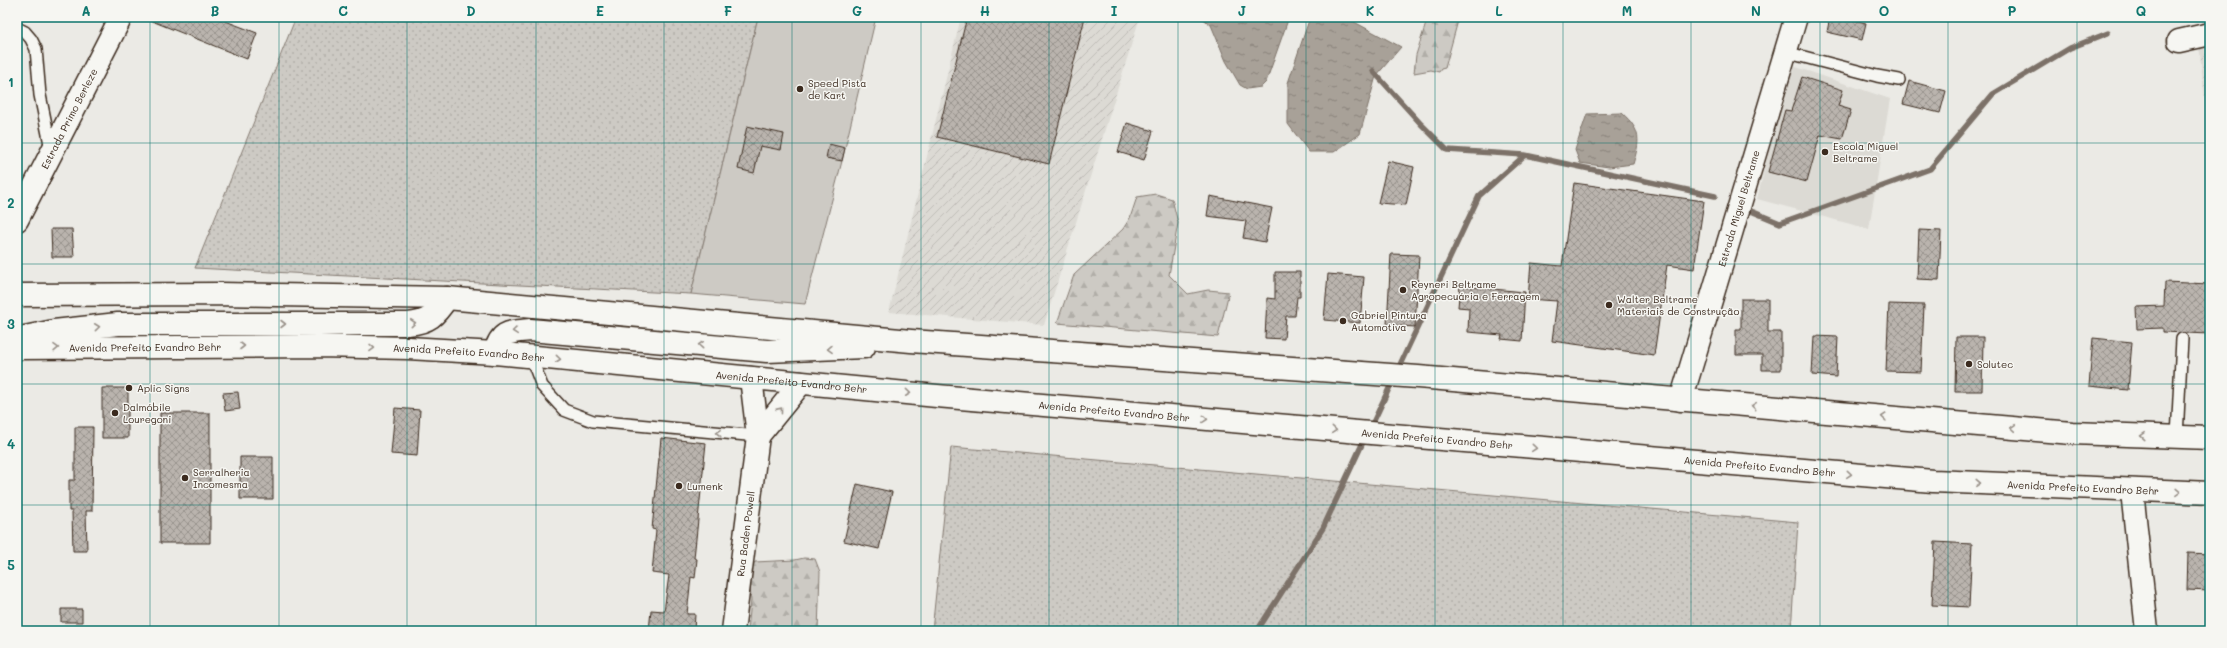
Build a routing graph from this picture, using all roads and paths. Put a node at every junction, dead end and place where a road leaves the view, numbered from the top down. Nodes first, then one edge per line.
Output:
1 (121, 17) edge
2 (1796, 17) edge
3 (17, 28) edge
4 (2210, 34) edge
5 (2179, 41) dead end
6 (1785, 52) junction
7 (1899, 80) dead end
8 (52, 153) junction
9 (17, 220) edge
10 (17, 295) edge
11 (447, 298) junction
12 (17, 339) edge
13 (2182, 339) dead end
14 (911, 341) junction
15 (17, 348) edge
16 (495, 353) junction
17 (531, 357) junction
18 (751, 378) junction
19 (802, 383) junction
20 (1681, 400) junction
21 (758, 436) junction
22 (2178, 437) junction
23 (2210, 438) edge
24 (2132, 490) junction
25 (2210, 493) edge
26 (733, 631) edge
27 (2148, 631) edge

1 - 8 main road, Estrada Primo Berleze
2 - 6 main road, Estrada Miguel Beltrame
3 - 8 lane
4 - 5 main road
6 - 7 lane
6 - 20 main road, Estrada Miguel Beltrame
8 - 9 main road, Estrada Primo Berleze
10 - 11 main road
12 -> 11 main road
11 - 14 main road
13 - 22 lane
14 -> 16 main road
14 - 20 main road
15 -> 16 main road, Avenida Prefeito Evandro Behr
16 - 17 main road, Avenida Prefeito Evandro Behr
17 -> 18 main road, Avenida Prefeito Evandro Behr
21 -> 17 lane
18 - 19 main road, Avenida Prefeito Evandro Behr
18 - 21 main road, Rua Baden Powell
21 -> 19 main road
19 -> 24 main road, Avenida Prefeito Evandro Behr
22 -> 20 main road
21 - 26 main road, Rua Baden Powell
22 - 23 main road
24 -> 25 main road, Avenida Prefeito Evandro Behr
24 - 27 main road

